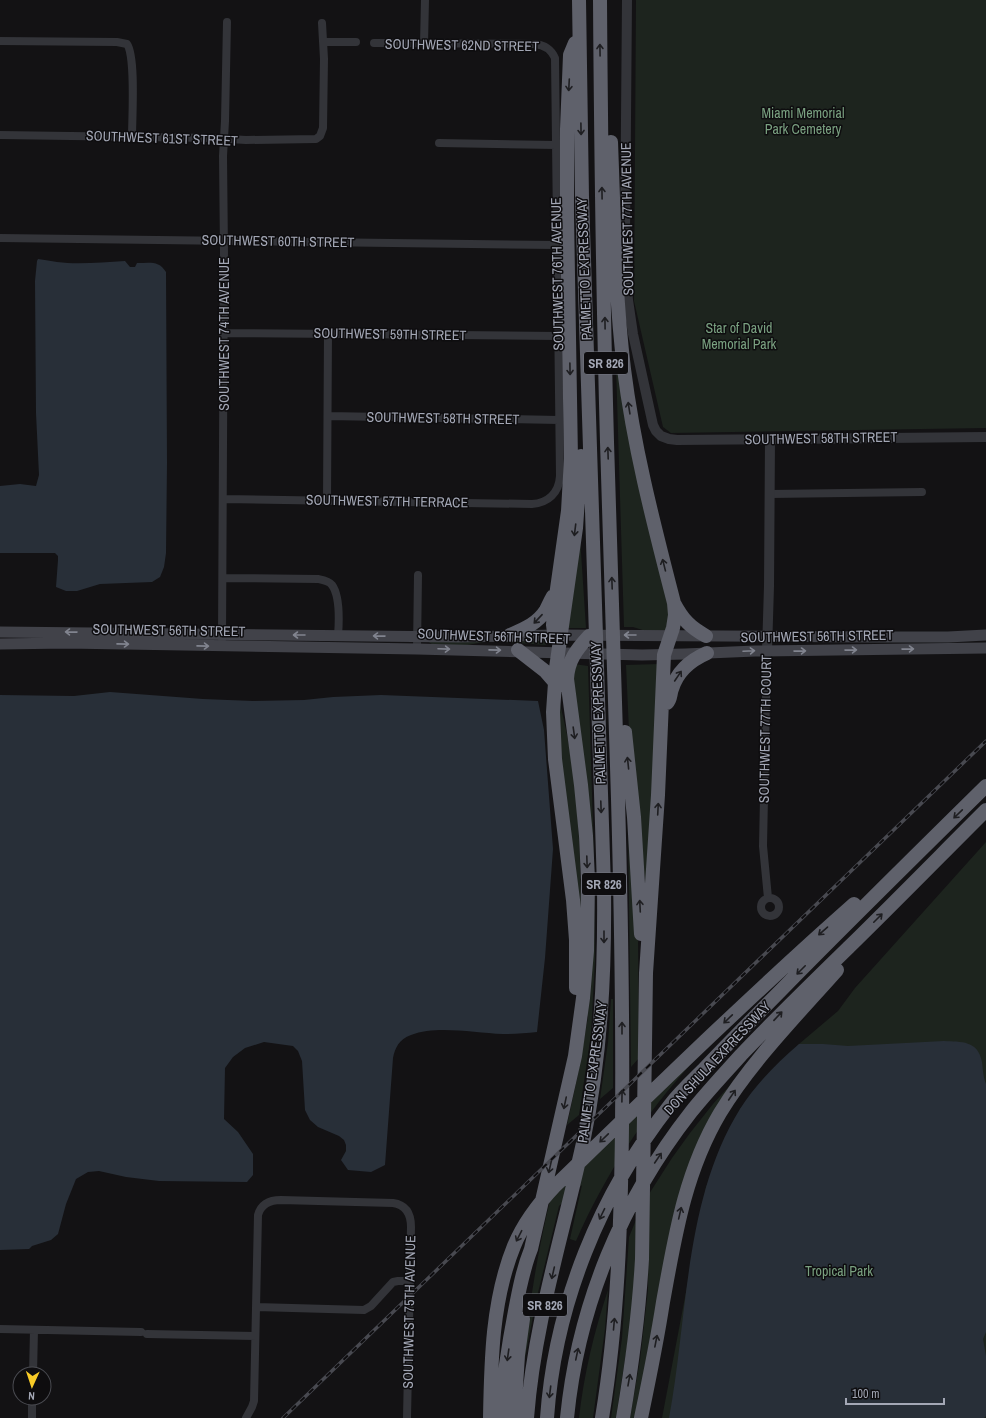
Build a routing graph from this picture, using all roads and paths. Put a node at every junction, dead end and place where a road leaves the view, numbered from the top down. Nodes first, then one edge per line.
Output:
1 (425, 0) edge
2 (579, 0) edge
3 (600, 0) edge
4 (627, 0) edge
5 (227, 22) dead end
6 (322, 23) dead end
7 (579, 34) junction
8 (0, 41) edge
9 (323, 42) junction
10 (356, 42) dead end
11 (374, 43) dead end
12 (424, 44) junction
13 (550, 49) joint
14 (601, 103) junction
15 (0, 135) edge
16 (132, 137) junction
17 (224, 139) junction
18 (439, 143) dead end
19 (556, 145) junction
20 (0, 238) edge
21 (224, 240) junction
22 (557, 245) junction
23 (223, 332) junction
24 (328, 333) junction
25 (558, 336) junction
26 (328, 416) junction
27 (559, 420) junction
28 (588, 422) junction
29 (658, 434) joint
30 (986, 436) edge
31 (770, 439) junction
32 (922, 492) dead end
33 (770, 494) junction
34 (550, 498) joint
35 (223, 499) junction
36 (327, 500) junction
37 (418, 575) dead end
38 (223, 578) junction
39 (557, 591) junction
40 (674, 603) junction
41 (0, 632) edge
42 (222, 634) junction
43 (510, 635) junction
44 (555, 635) junction
45 (986, 635) edge
46 (338, 636) junction
47 (418, 636) junction
48 (589, 636) junction
49 (669, 636) junction
50 (706, 636) junction
51 (768, 638) junction
52 (0, 644) edge
53 (222, 646) junction
54 (338, 648) junction
55 (986, 648) edge
56 (417, 649) junction
57 (518, 650) junction
58 (767, 651) junction
59 (707, 653) junction
60 (574, 654) junction
61 (664, 655) junction
62 (616, 690) junction
63 (662, 708) junction
64 (571, 712) junction
65 (986, 786) edge
66 (986, 810) edge
67 (877, 893) junction
68 (768, 898) dead end
69 (850, 946) junction
70 (646, 973) junction
71 (570, 1076) junction
72 (532, 1242) junction
73 (410, 1281) junction
74 (256, 1307) junction
75 (0, 1329) edge
76 (34, 1330) junction
77 (256, 1336) junction
78 (33, 1366) edge
79 (32, 1406) edge
80 (32, 1418) edge
81 (246, 1418) edge
82 (407, 1418) edge
83 (490, 1418) edge
84 (500, 1418) edge
85 (514, 1418) edge
86 (527, 1418) edge
87 (548, 1418) edge
88 (567, 1418) edge
89 (602, 1418) edge
90 (623, 1418) edge
91 (641, 1418) edge

1 - 12 street
2 - 7 highway, PALMETTO EXPRESSWAY / SR 826
14 -> 3 highway, PALMETTO EXPRESSWAY / SR 826
4 - 29 street, SOUTHWEST 77TH AVENUE
5 - 17 street, SOUTHWEST 74TH AVENUE
6 - 9 street
7 -> 28 highway, PALMETTO EXPRESSWAY / SR 826
7 -> 39 highway
8 - 16 street
9 - 10 street
9 - 17 street, SOUTHWEST 61ST STREET
11 - 12 street, SOUTHWEST 62ND STREET
12 - 13 street, SOUTHWEST 62ND STREET
13 - 19 street, SOUTHWEST 76TH AVENUE
40 -> 14 highway
62 -> 14 highway, PALMETTO EXPRESSWAY / SR 826
15 - 16 street, SOUTHWEST 61ST STREET
16 - 17 street, SOUTHWEST 61ST STREET
17 - 21 street, SOUTHWEST 74TH AVENUE
18 - 19 street
19 - 22 street, SOUTHWEST 76TH AVENUE
20 - 21 street, SOUTHWEST 60TH STREET
21 - 22 street, SOUTHWEST 60TH STREET
21 - 23 street, SOUTHWEST 74TH AVENUE
22 - 25 street, SOUTHWEST 76TH AVENUE
23 - 24 street, SOUTHWEST 59TH STREET
23 - 35 street, SOUTHWEST 74TH AVENUE
24 - 25 street, SOUTHWEST 59TH STREET
24 - 26 street
25 - 27 street, SOUTHWEST 76TH AVENUE
26 - 27 street, SOUTHWEST 58TH STREET
26 - 36 street
27 - 34 street, SOUTHWEST 76TH AVENUE
28 -> 71 highway
28 -> 86 highway, PALMETTO EXPRESSWAY / SR 826
29 - 31 street, SOUTHWEST 58TH STREET
30 - 31 street, SOUTHWEST 58TH STREET
31 - 33 street, SOUTHWEST 77TH COURT
32 - 33 street
33 - 51 street, SOUTHWEST 77TH COURT
34 - 36 street, SOUTHWEST 57TH TERRACE
35 - 36 street, SOUTHWEST 57TH TERRACE
35 - 38 street, SOUTHWEST 74TH AVENUE
37 - 47 street
38 - 42 street, SOUTHWEST 74TH AVENUE
38 - 46 street
39 -> 43 highway
39 - 44 highway
40 - 49 highway
40 - 50 highway
42 -> 41 main road, SOUTHWEST 56TH STREET
46 -> 42 main road, SOUTHWEST 56TH STREET
42 - 53 street, SOUTHWEST 74TH AVENUE
43 - 44 main road, SOUTHWEST 56TH STREET
43 - 47 main road, SOUTHWEST 56TH STREET
44 - 48 main road, SOUTHWEST 56TH STREET
44 - 60 highway
45 - 51 main road, SOUTHWEST 56TH STREET
47 -> 46 main road, SOUTHWEST 56TH STREET
46 - 54 main road
47 - 56 street
49 -> 48 main road, SOUTHWEST 56TH STREET
48 - 60 highway
49 - 50 main road, SOUTHWEST 56TH STREET
49 - 61 highway
50 - 51 main road, SOUTHWEST 56TH STREET
51 - 58 street, SOUTHWEST 77TH COURT
52 -> 53 main road, SOUTHWEST 56TH STREET
53 - 54 main road, SOUTHWEST 56TH STREET
54 - 56 main road, SOUTHWEST 56TH STREET
58 -> 55 main road, SOUTHWEST 56TH STREET
56 -> 57 main road, SOUTHWEST 56TH STREET
57 - 60 main road, SOUTHWEST 56TH STREET
57 - 64 highway
59 -> 58 main road, SOUTHWEST 56TH STREET
58 - 68 street, SOUTHWEST 77TH COURT
59 - 61 main road, SOUTHWEST 56TH STREET
63 -> 59 highway
60 - 61 main road, SOUTHWEST 56TH STREET
60 - 64 highway
61 - 63 highway
70 -> 62 highway
89 -> 62 highway, PALMETTO EXPRESSWAY / SR 826
70 -> 63 highway
64 -> 71 highway
65 -> 67 highway, DON SHULA EXPRESSWAY
69 -> 66 highway, DON SHULA EXPRESSWAY
67 -> 83 highway
67 -> 87 highway, DON SHULA EXPRESSWAY
88 -> 69 highway, DON SHULA EXPRESSWAY
91 -> 69 highway
90 -> 70 highway
71 -> 72 highway
72 -> 84 highway
72 - 85 highway
73 - 74 street
73 - 74 street, SOUTHWEST 75TH AVENUE
73 - 82 street, SOUTHWEST 75TH AVENUE
74 - 77 street
75 - 76 street
76 - 77 street
76 - 78 street
77 - 81 street
79 - 80 street

